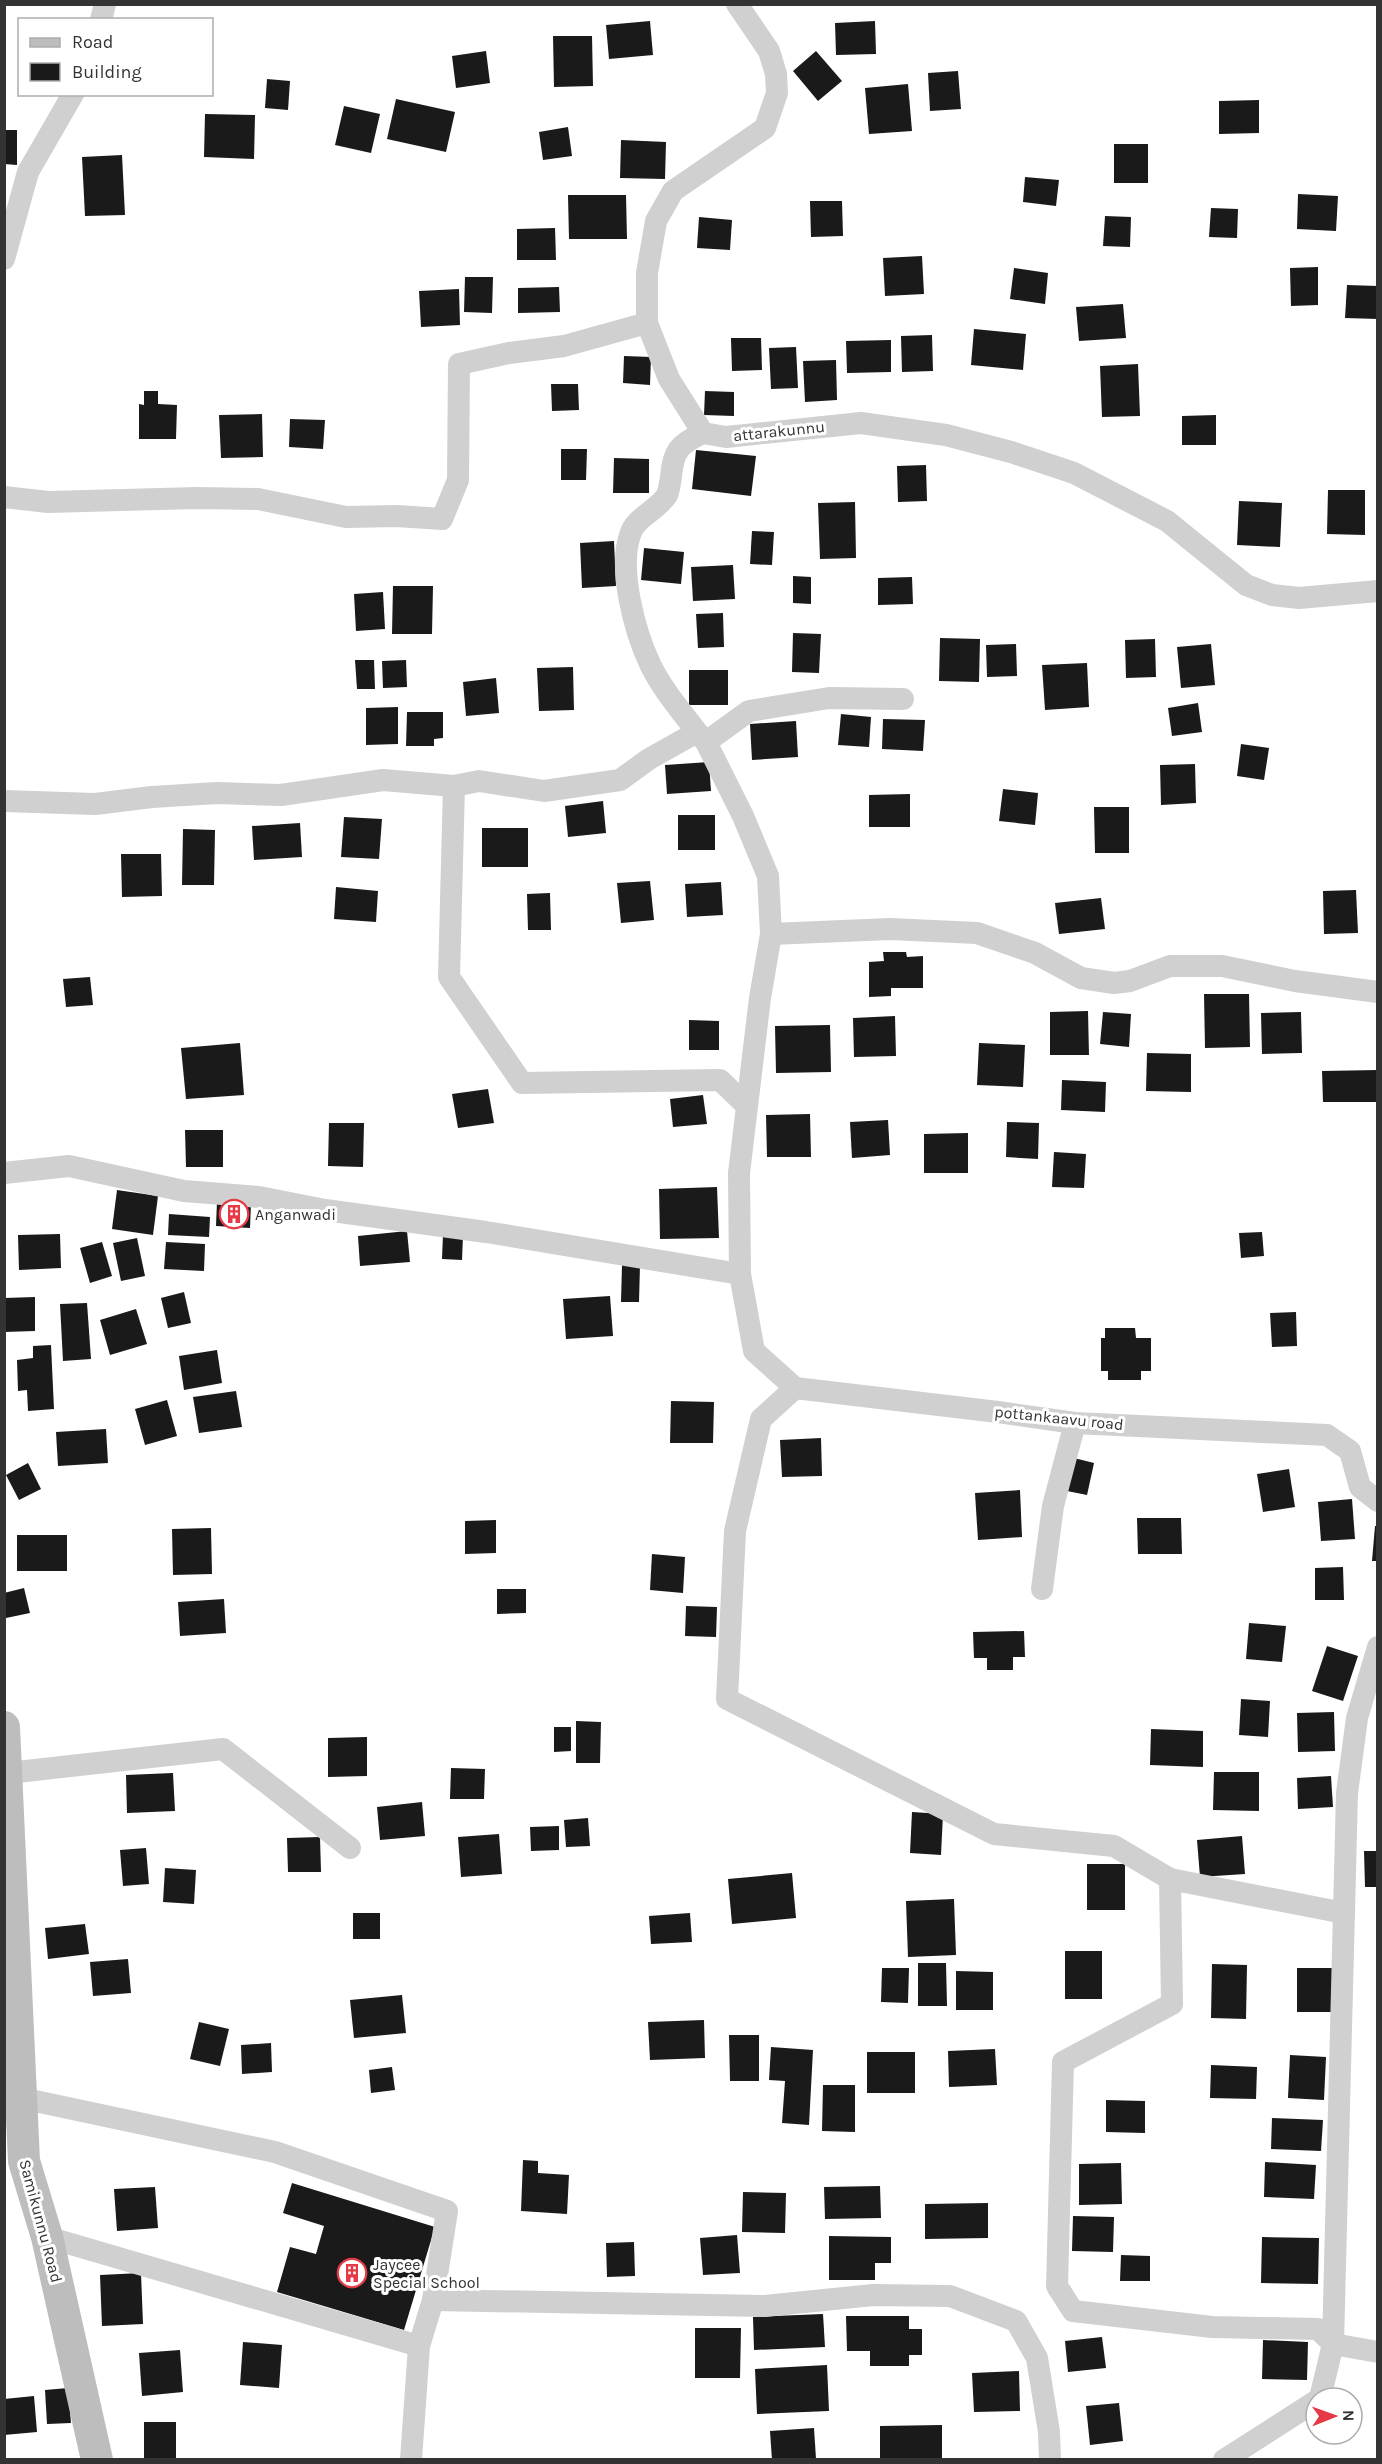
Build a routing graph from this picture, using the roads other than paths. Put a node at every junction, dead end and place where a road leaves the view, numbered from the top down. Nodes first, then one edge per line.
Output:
1 (737, 4) edge
2 (72, 96) edge
3 (4, 259) edge
4 (647, 323) junction
5 (703, 433) junction
6 (4, 497) edge
7 (1377, 591) edge
8 (903, 699) dead end
9 (702, 737) junction
10 (453, 786) junction
11 (4, 801) edge
12 (771, 934) junction
13 (1377, 992) edge
14 (746, 1106) junction
15 (4, 1173) edge
16 (740, 1274) junction
17 (795, 1388) junction
18 (1075, 1423) junction
19 (1377, 1501) edge
20 (1042, 1589) dead end
21 (1377, 1647) edge
22 (4, 1727) edge
23 (8, 1773) junction
24 (350, 1848) dead end
25 (1170, 1879) junction
26 (1344, 1913) junction
27 (13, 2094) edge
28 (47, 2237) junction
29 (433, 2300) junction
30 (1333, 2344) junction
31 (420, 2346) junction
32 (1377, 2352) edge
33 (1323, 2386) edge
34 (1304, 2409) edge
35 (97, 2460) edge
36 (411, 2460) edge
37 (1050, 2460) edge
38 (1224, 2460) edge

1 - 4 street
2 - 3 street
4 - 5 street
4 - 6 street
5 - 7 street, attarakunnu
5 - 9 street
8 - 9 street
9 - 10 street
9 - 12 street
10 - 11 street
10 - 14 street
12 - 13 street
12 - 14 street
14 - 16 street
15 - 16 street
16 - 17 street
17 - 18 street, pottankaavu road
17 - 25 street
18 - 19 street, pottankaavu road
18 - 20 street
21 - 26 street
22 - 23 main road, Samikunnu Road
23 - 24 street
23 - 27 main road, Samikunnu Road
25 - 26 street
25 - 30 street
26 - 30 street
27 - 28 main road, Samikunnu Road
27 - 29 street
28 - 31 street
28 - 35 main road, Samikunnu Road
29 - 31 street
29 - 37 street
30 - 32 street
30 - 33 street
31 - 36 street
34 - 38 street

